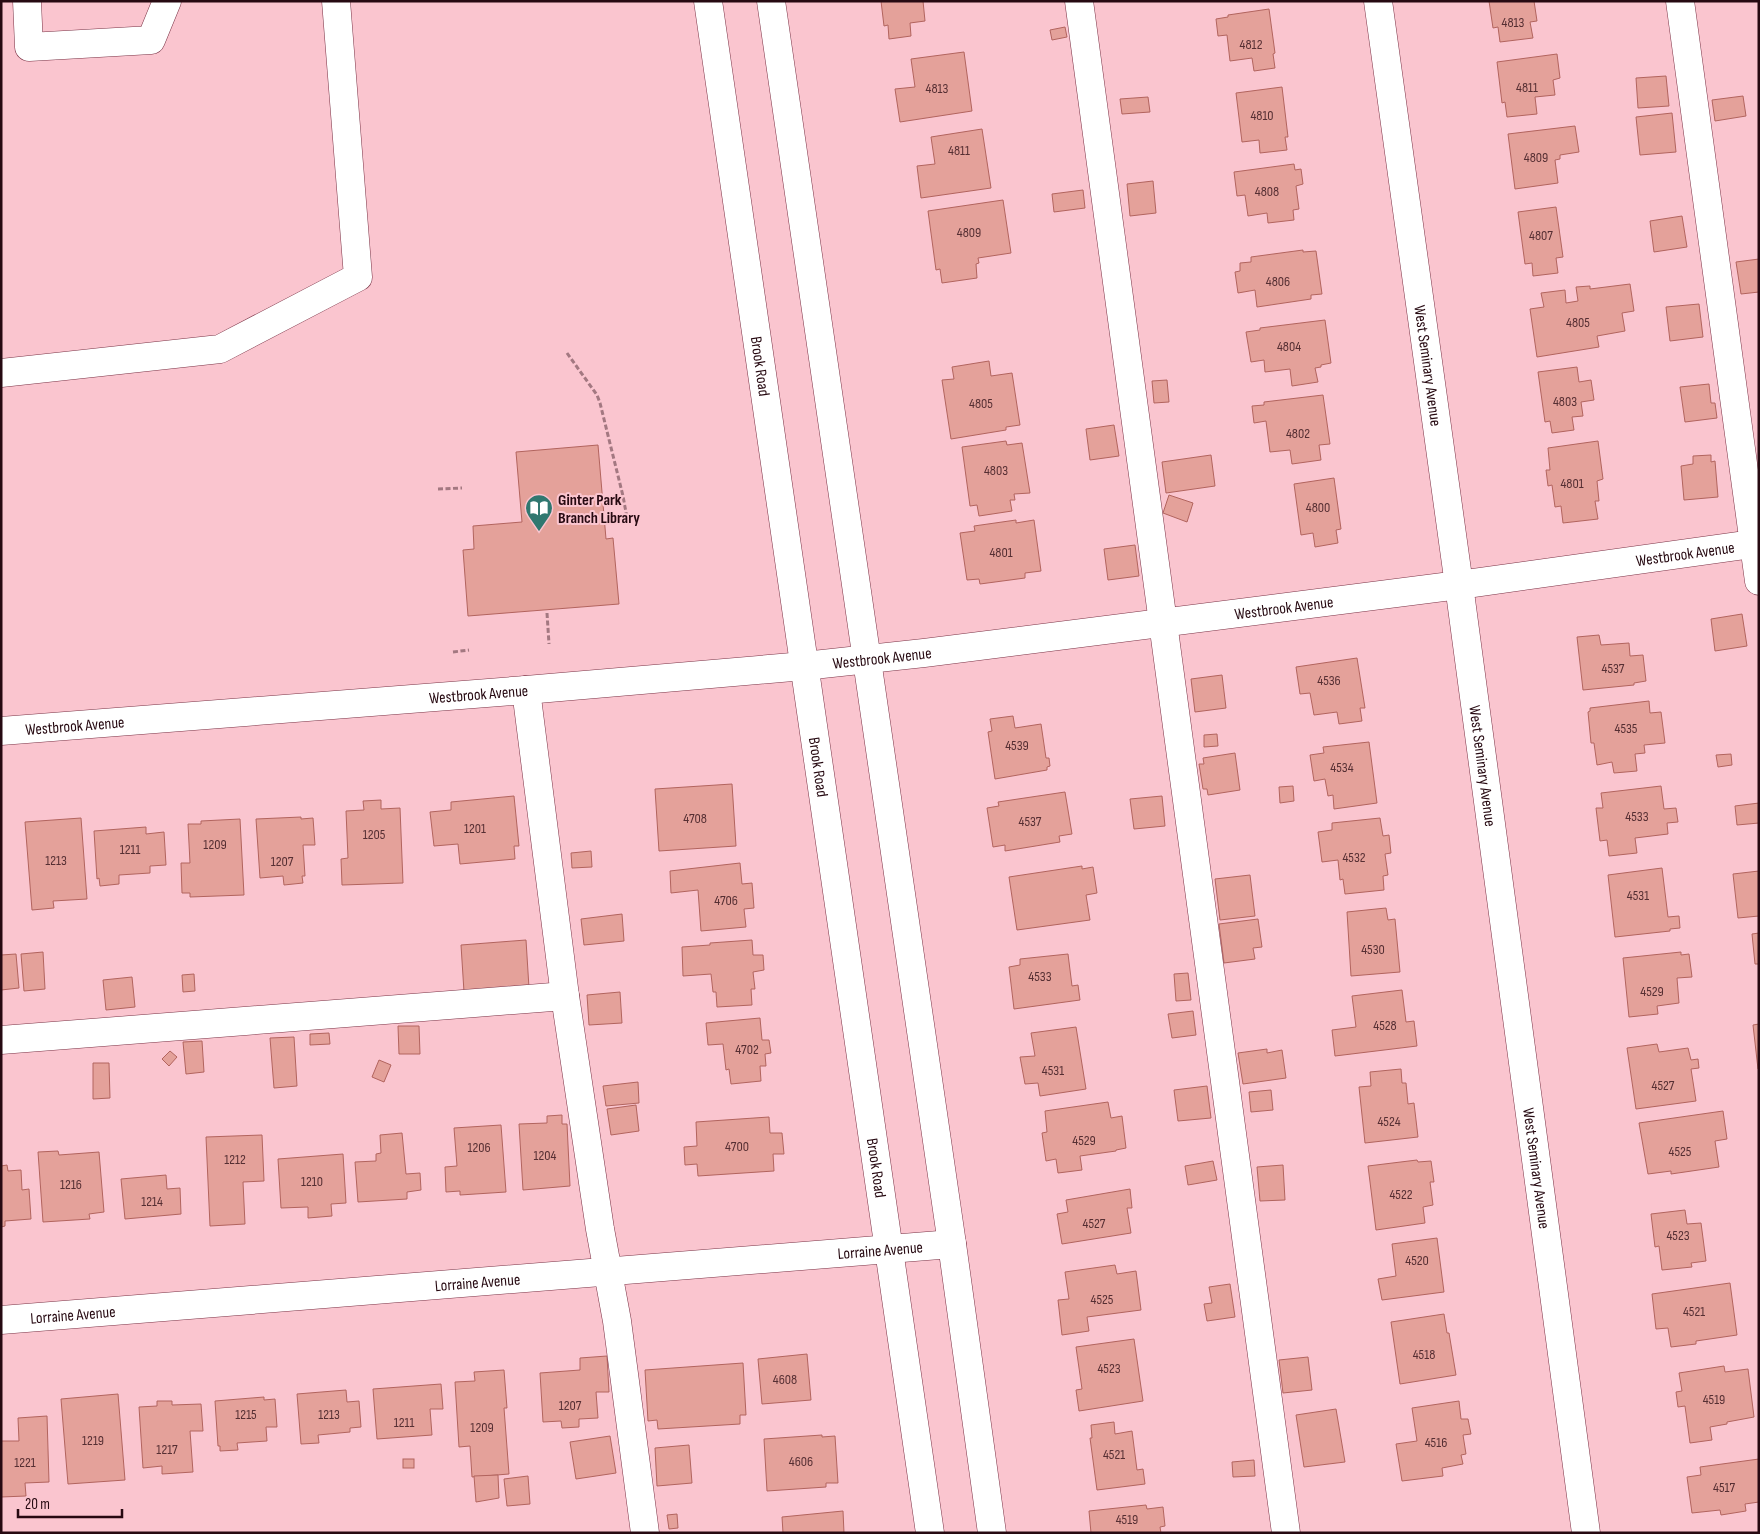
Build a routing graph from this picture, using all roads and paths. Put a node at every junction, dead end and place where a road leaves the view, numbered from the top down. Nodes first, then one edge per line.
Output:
1 (27, 1) edge
2 (166, 1) edge
3 (336, 1) edge
4 (708, 1) edge
5 (771, 1) edge
6 (1079, 1) edge
7 (1378, 1) edge
8 (1680, 1) edge
9 (567, 353) dead end
10 (1, 373) edge
11 (462, 488) dead end
12 (438, 489) dead end
13 (613, 520) dead end
14 (1756, 544) edge
15 (1759, 581) edge
16 (1459, 585) junction
17 (547, 613) dead end
18 (1164, 623) junction
19 (549, 644) dead end
20 (469, 650) dead end
21 (453, 652) dead end
22 (867, 659) junction
23 (804, 666) junction
24 (526, 690) junction
25 (1, 731) edge
26 (565, 996) junction
27 (1, 1040) edge
28 (952, 1244) junction
29 (890, 1250) junction
30 (609, 1272) junction
31 (1, 1320) edge
32 (645, 1533) edge
33 (930, 1533) edge
34 (992, 1533) edge
35 (1286, 1533) edge
36 (1586, 1533) edge

1 - 2 street
3 - 10 street
4 - 23 street, Brook Road
5 - 22 street
6 - 18 street
7 - 16 street, West Seminary Avenue
8 - 14 street
9 - 13 path
11 - 12 path
14 - 15 street
14 - 16 street, Westbrook Avenue
16 - 18 street, Westbrook Avenue
16 - 36 street, West Seminary Avenue
17 - 19 path
18 - 22 street, Westbrook Avenue
18 - 35 street
20 - 21 path
22 - 23 street, Westbrook Avenue
22 - 28 street
23 - 24 street, Westbrook Avenue
23 - 29 street, Brook Road
24 - 25 street, Westbrook Avenue
24 - 26 street
26 - 27 street
26 - 30 street
28 - 29 street, Lorraine Avenue
28 - 34 street
29 - 30 street, Lorraine Avenue
29 - 33 street, Brook Road
30 - 31 street, Lorraine Avenue
30 - 32 street

